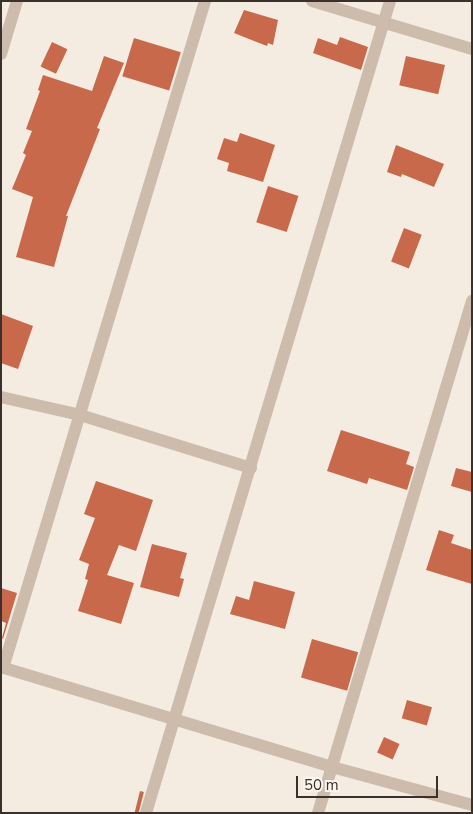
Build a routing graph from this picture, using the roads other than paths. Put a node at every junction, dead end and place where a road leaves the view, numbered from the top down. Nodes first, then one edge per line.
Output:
1 (17, 1) edge
2 (205, 1) edge
3 (312, 1) edge
4 (390, 1) edge
5 (384, 23) junction
6 (472, 49) edge
7 (1, 54) edge
8 (472, 301) edge
9 (1, 396) edge
10 (80, 415) junction
11 (251, 468) junction
12 (2, 667) edge
13 (175, 720) junction
14 (332, 767) junction
15 (472, 805) edge
16 (146, 813) edge
17 (318, 813) edge

1 - 7 street
2 - 10 street
3 - 5 street
4 - 5 street
5 - 6 street
5 - 11 street
8 - 14 street
9 - 10 street
10 - 11 street
10 - 12 street
11 - 13 street
12 - 13 street
13 - 14 street
13 - 16 street
14 - 15 street
14 - 17 street

